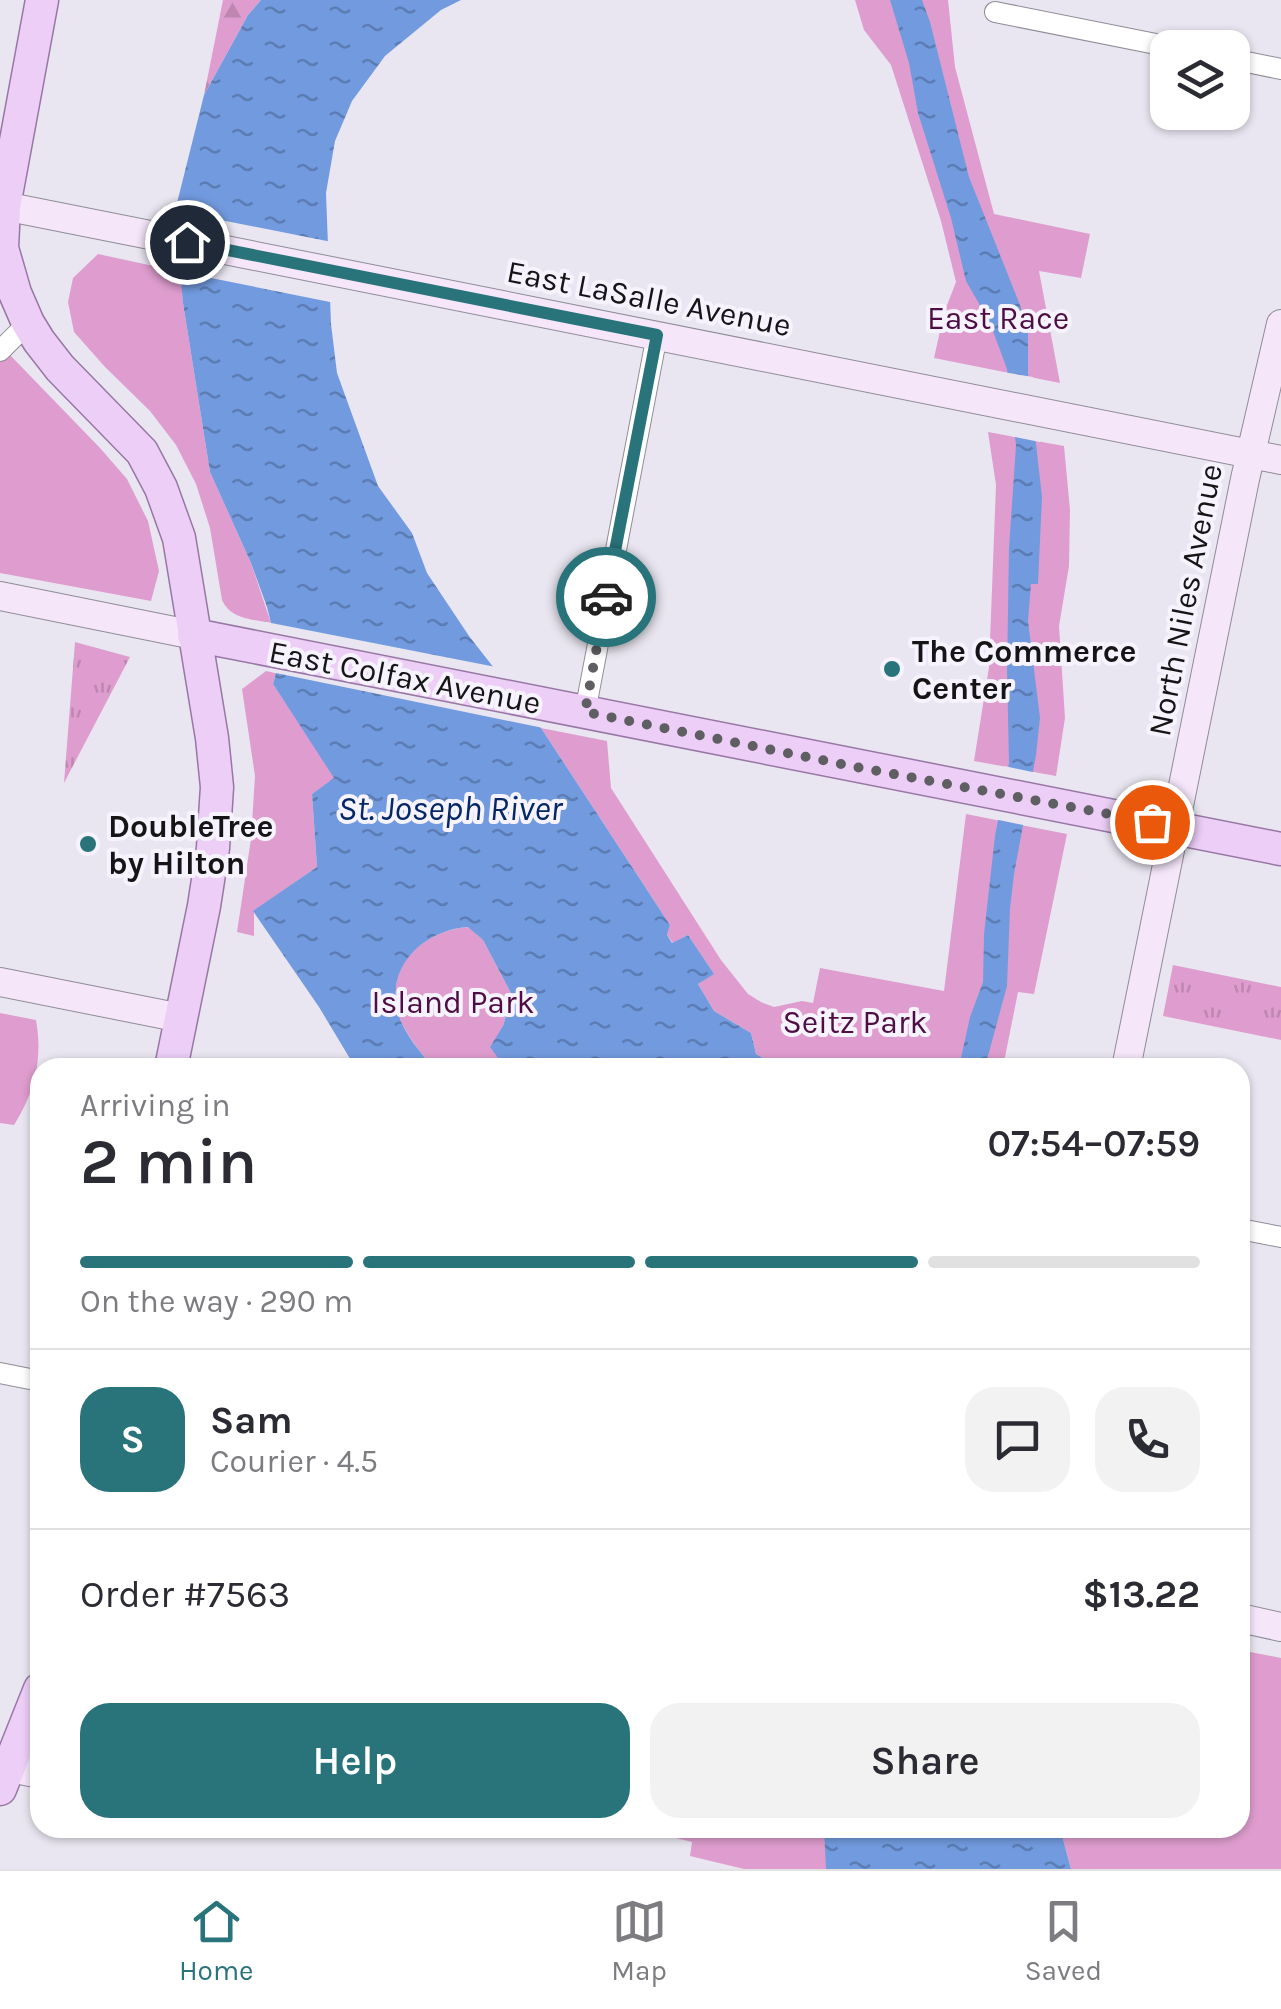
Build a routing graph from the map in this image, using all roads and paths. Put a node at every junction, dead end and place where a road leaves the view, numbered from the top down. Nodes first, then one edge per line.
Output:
1 (42, 0) edge
2 (996, 12) dead end
3 (1150, 43) edge
4 (1250, 62) edge
5 (1281, 68) edge
6 (2, 205) edge
7 (28, 324) junction
8 (1281, 324) edge
9 (657, 335) junction
10 (0, 351) edge
11 (1250, 454) junction
12 (1281, 460) edge
13 (0, 596) edge
14 (194, 635) junction
15 (572, 710) junction
16 (1176, 827) junction
17 (1281, 848) edge
18 (0, 982) edge
19 (181, 1018) junction
20 (173, 1058) edge
21 (1128, 1058) edge
22 (1250, 1231) edge
23 (1281, 1237) edge
24 (0, 1373) edge
25 (30, 1379) edge
26 (1250, 1620) edge
27 (1281, 1626) edge
28 (30, 1719) edge
29 (12, 1774) edge

1 - 6 main road
2 - 3 street
4 - 5 street
6 - 7 main road
6 - 9 street, East LaSalle Avenue
7 - 10 street
7 - 14 main road
8 - 11 street, North Niles Avenue
9 - 11 street, East LaSalle Avenue
9 - 15 street
11 - 12 street, East LaSalle Avenue
11 - 16 street, North Niles Avenue
13 - 14 street, East Colfax Avenue
14 - 15 main road, East Colfax Avenue
14 - 19 main road
15 - 16 main road, East Colfax Avenue
16 - 17 main road, East Colfax Avenue
16 - 21 street, North Niles Avenue
18 - 19 street
19 - 20 main road
22 - 23 street
24 - 25 street
26 - 27 street
28 - 29 main road

